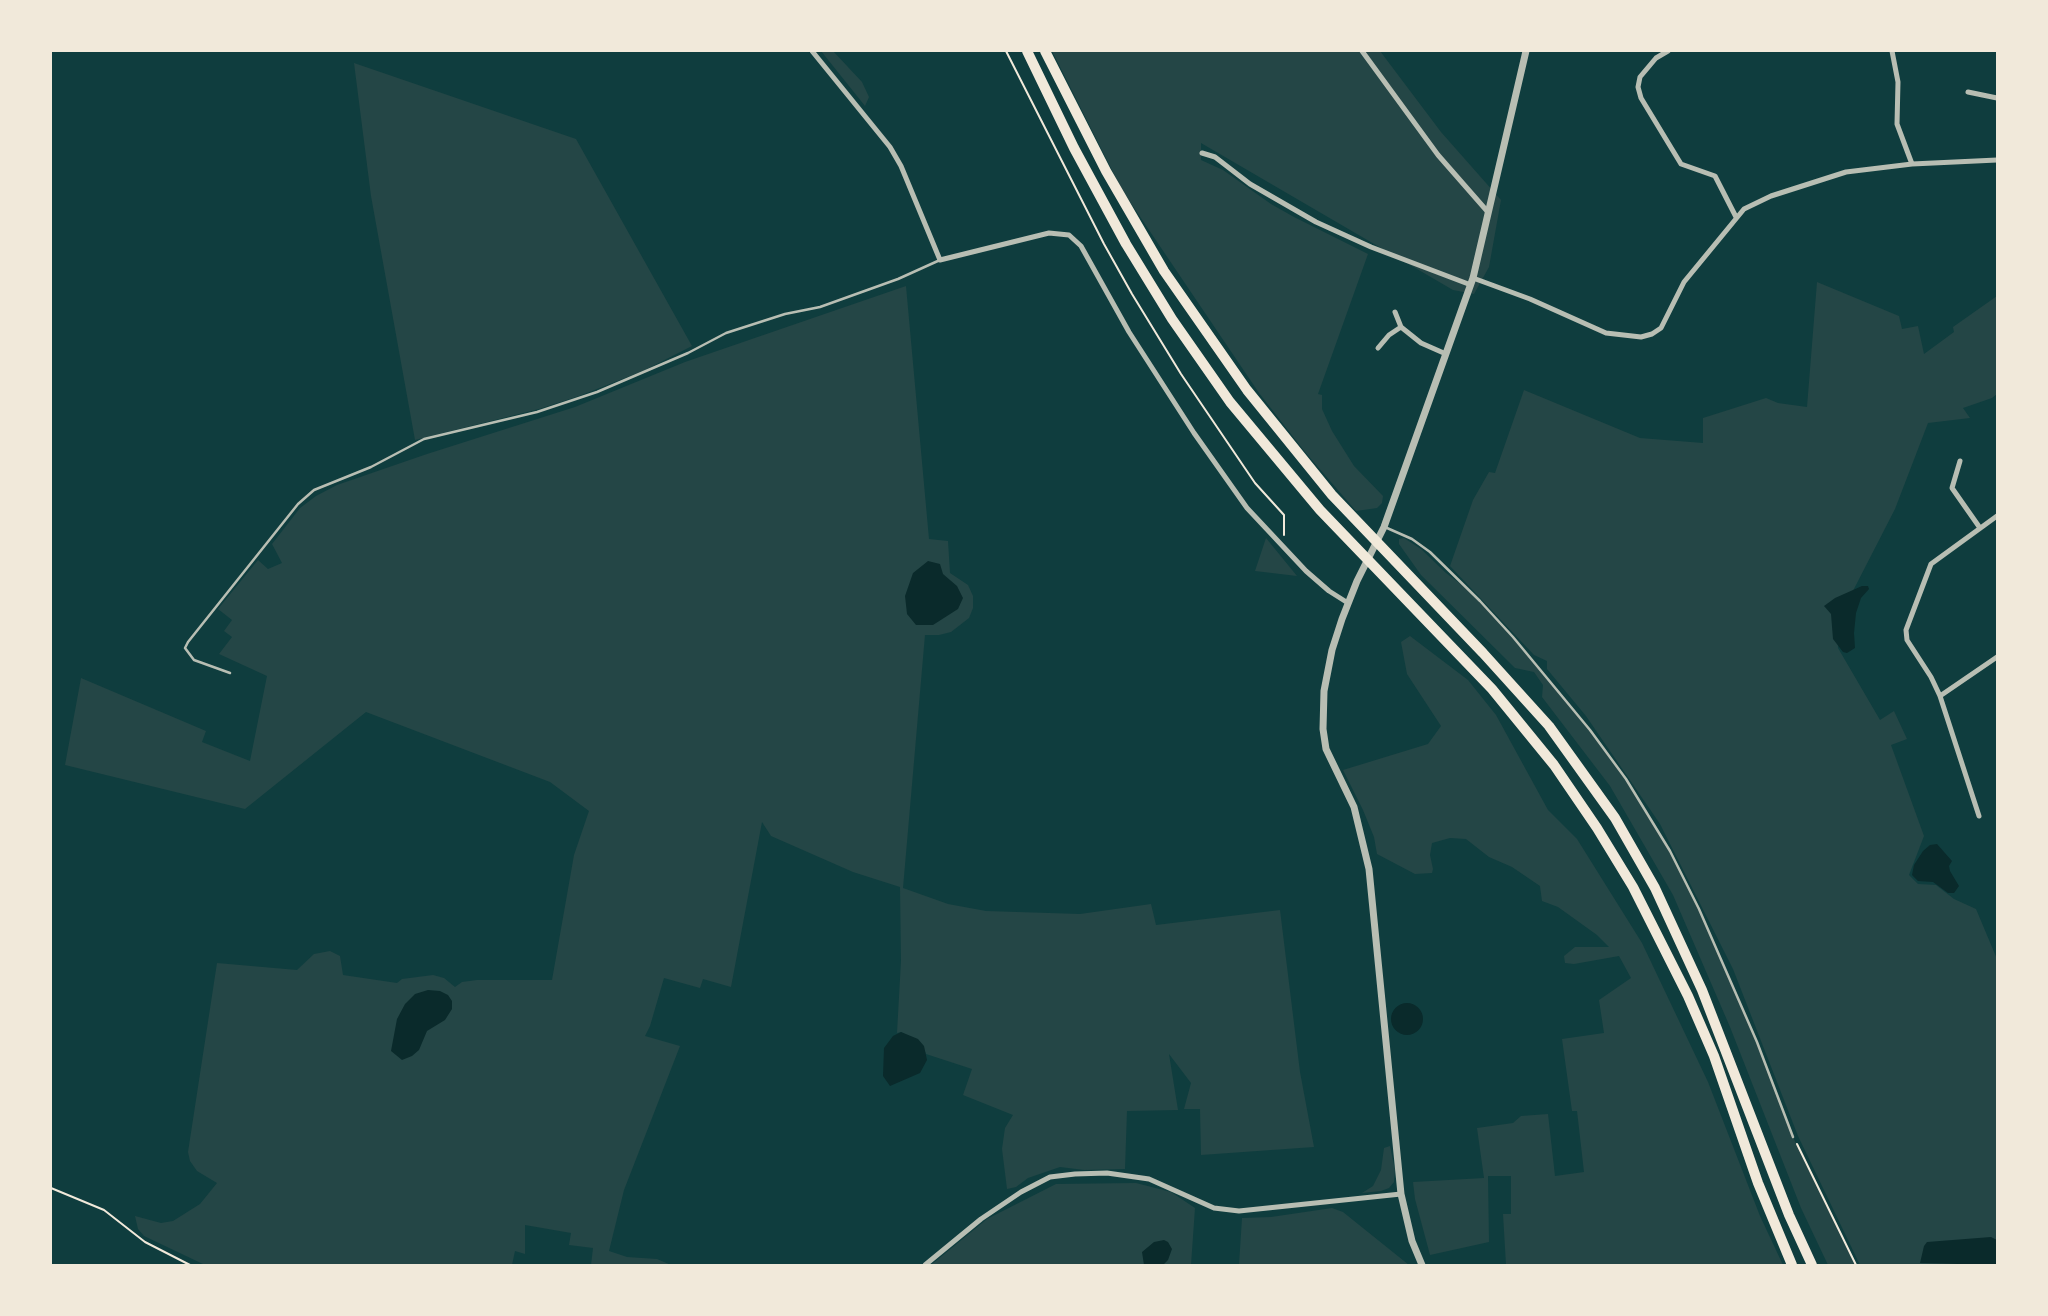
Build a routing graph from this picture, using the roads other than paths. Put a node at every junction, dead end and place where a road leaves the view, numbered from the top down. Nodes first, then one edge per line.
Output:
1 (812, 51) edge
2 (1027, 51) edge
3 (1045, 51) edge
4 (1362, 51) edge
5 (1526, 51) edge
6 (1668, 51) edge
7 (1892, 51) edge
8 (1968, 92) dead end
9 (1997, 98) edge
10 (1202, 153) dead end
11 (1997, 160) edge
12 (1912, 164) junction
13 (1488, 211) junction
14 (1736, 217) junction
15 (940, 260) junction
16 (1472, 282) junction
17 (1395, 312) dead end
18 (1401, 327) junction
19 (1378, 348) dead end
20 (1446, 354) junction
21 (1960, 461) dead end
22 (1997, 516) edge
23 (1384, 527) junction
24 (1980, 528) junction
25 (1348, 603) junction
26 (1997, 657) edge
27 (230, 673) dead end
28 (1940, 696) junction
29 (1979, 816) dead end
30 (1793, 1137) road end
31 (1401, 1194) junction
32 (925, 1265) edge
33 (1422, 1265) edge
34 (1792, 1265) edge
35 (1812, 1265) edge

1 - 15 street
2 - 34 highway
3 - 35 highway
4 - 13 street
5 - 13 street
6 - 14 street
7 - 12 street
8 - 9 street
10 - 16 street
11 - 12 street
12 - 14 street
13 - 16 street
14 - 16 street
15 - 25 street
15 - 27 lane
16 - 20 street
17 - 18 street
18 - 19 street
18 - 20 street
20 - 23 street
21 - 24 street
22 - 24 street
23 - 25 street
23 - 30 lane
24 - 28 street
25 - 31 street
26 - 28 street
28 - 29 street
31 - 32 street
31 - 33 street

